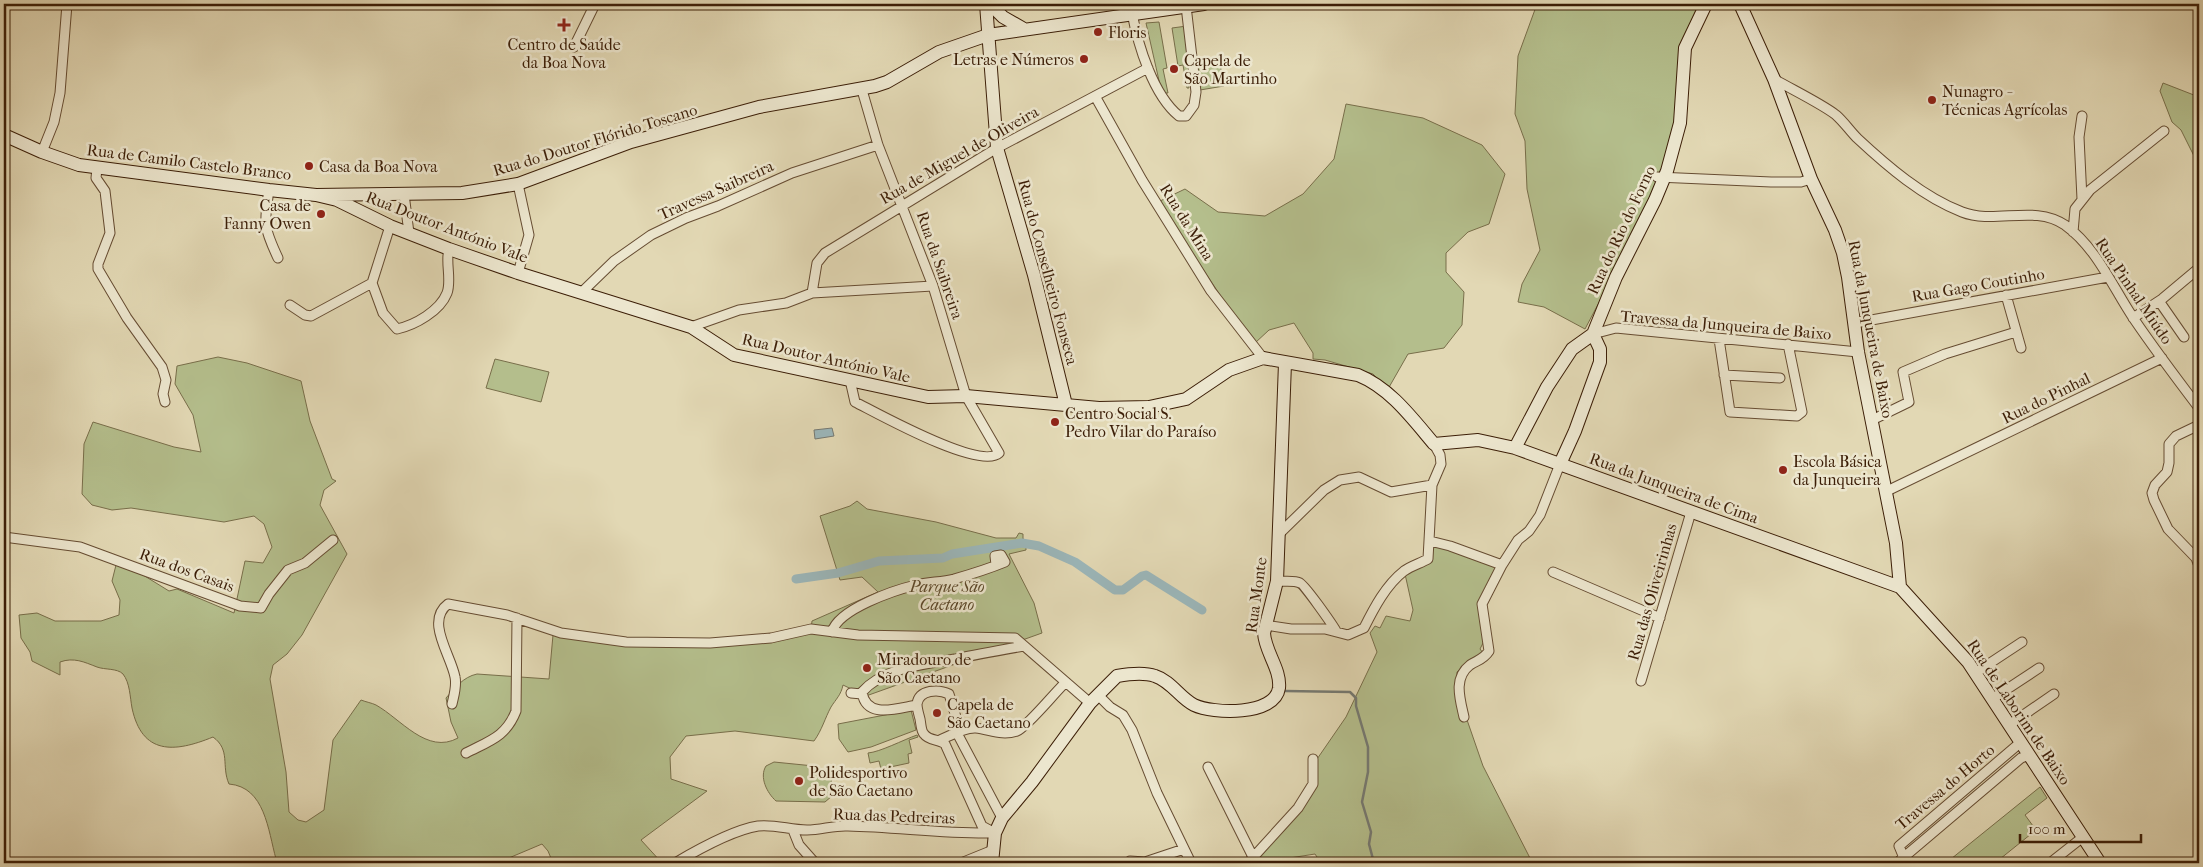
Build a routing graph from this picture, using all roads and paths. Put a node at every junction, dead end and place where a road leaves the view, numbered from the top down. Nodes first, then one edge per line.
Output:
1 (67, 4) edge
2 (595, 4) edge
3 (986, 4) edge
4 (990, 4) edge
5 (1204, 4) edge
6 (1706, 4) edge
7 (1740, 4) edge
8 (1186, 6) junction
9 (1144, 8) edge
10 (1132, 13) junction
11 (1024, 29) junction
12 (988, 35) junction
13 (574, 47) dead end
14 (1148, 68) junction
15 (1774, 80) junction
16 (862, 90) junction
17 (1095, 96) junction
18 (2082, 116) dead end
19 (2164, 131) dead end
20 (4, 136) edge
21 (878, 145) junction
22 (998, 148) junction
23 (42, 152) junction
24 (97, 168) junction
25 (1661, 177) junction
26 (1811, 179) junction
27 (518, 184) junction
28 (269, 190) junction
29 (316, 194) junction
30 (404, 194) junction
31 (2082, 199) junction
32 (903, 205) junction
33 (390, 226) junction
34 (2073, 232) junction
35 (409, 233) junction
36 (449, 249) junction
37 (278, 258) dead end
38 (2199, 268) edge
39 (518, 273) junction
40 (2108, 277) junction
41 (372, 283) junction
42 (933, 286) junction
43 (582, 292) junction
44 (812, 293) junction
45 (2006, 295) junction
46 (2158, 301) junction
47 (290, 305) dead end
48 (2133, 318) junction
49 (1855, 323) junction
50 (691, 327) junction
51 (2016, 332) junction
52 (1593, 334) junction
53 (2184, 337) dead end
54 (1719, 338) junction
55 (1788, 344) junction
56 (2021, 348) dead end
57 (1858, 352) junction
58 (1263, 358) junction
59 (2162, 358) junction
60 (1286, 363) junction
61 (1724, 375) junction
62 (1780, 378) dead end
63 (850, 380) junction
64 (966, 396) junction
65 (165, 402) dead end
66 (1066, 405) junction
67 (2199, 408) edge
68 (1872, 420) junction
69 (2199, 425) edge
70 (1434, 444) junction
71 (1515, 448) junction
72 (1560, 464) junction
73 (1432, 486) junction
74 (1887, 491) junction
75 (1691, 512) junction
76 (1279, 534) junction
77 (4, 537) edge
78 (333, 540) dead end
79 (1430, 542) junction
80 (1502, 565) junction
81 (996, 566) dead end
82 (2199, 566) edge
83 (1553, 572) dead end
84 (1277, 581) junction
85 (1900, 587) junction
86 (517, 618) junction
87 (1660, 618) junction
88 (1265, 624) junction
89 (1336, 631) junction
90 (832, 632) junction
91 (2022, 642) dead end
92 (1024, 646) junction
93 (2039, 668) dead end
94 (1975, 673) junction
95 (1641, 681) dead end
96 (1066, 682) junction
97 (851, 693) dead end
98 (862, 694) junction
99 (2054, 694) dead end
100 (1094, 699) junction
101 (1992, 699) junction
102 (452, 704) dead end
103 (917, 705) junction
104 (1464, 717) dead end
105 (2009, 725) junction
106 (958, 733) junction
107 (940, 740) junction
108 (2021, 742) junction
109 (466, 753) dead end
110 (2029, 754) junction
111 (1313, 759) dead end
112 (1208, 767) dead end
113 (1002, 818) junction
114 (793, 830) junction
115 (995, 833) junction
116 (2084, 837) junction
117 (993, 850) junction
118 (1184, 850) junction
119 (1250, 860) edge
120 (1130, 861) dead end
121 (1900, 861) edge
122 (675, 863) edge
123 (815, 863) edge
124 (961, 863) edge
125 (992, 863) edge
126 (1191, 863) edge
127 (2050, 863) edge
128 (2100, 863) edge

1 - 23 street
2 - 13 street
3 - 12 main road, Rua do Conselheiro Fonseca
4 - 11 main road
5 - 8 main road, Rua do Doutor Flórido Toscano
6 - 25 main road, Rua do Rio do Forno
7 - 15 main road, Rua da Junqueira de Baixo
8 - 9 main road, Rua do Doutor Flórido Toscano
8 - 14 street
9 - 10 main road, Rua do Doutor Flórido Toscano
10 - 11 main road, Rua do Doutor Flórido Toscano
10 - 14 street
11 - 12 main road, Rua do Doutor Flórido Toscano
12 - 16 main road, Rua do Doutor Flórido Toscano
12 - 22 main road, Rua do Conselheiro Fonseca
14 - 17 street, Rua de Miguel de Oliveira
15 - 26 main road, Rua da Junqueira de Baixo
15 - 34 street, Rua Pinhal Miúdo
16 - 21 street, Rua da Saibreira
16 - 27 main road, Rua do Doutor Flórido Toscano
17 - 22 street, Rua de Miguel de Oliveira
17 - 58 street, Rua da Mina
18 - 31 street
19 - 31 street
20 - 23 main road, Rua de Camilo Castelo Branco
21 - 32 street, Rua da Saibreira
21 - 43 street, Travessa Saibreira
22 - 32 street, Rua de Miguel de Oliveira
22 - 66 main road, Rua do Conselheiro Fonseca
23 - 24 main road, Rua de Camilo Castelo Branco
24 - 28 main road, Rua de Camilo Castelo Branco
24 - 65 street
25 - 26 street
25 - 52 main road, Rua do Rio do Forno
26 - 49 main road, Rua da Junqueira de Baixo
27 - 30 main road, Rua do Doutor Flórido Toscano
27 - 39 street
28 - 29 main road, Rua de Camilo Castelo Branco
28 - 37 street
29 - 30 main road, Rua do Doutor Flórido Toscano
29 - 33 main road, Rua Doutor António Vale
30 - 35 street
31 - 34 street
32 - 42 street, Rua da Saibreira
32 - 44 street, Rua de Miguel de Oliveira
33 - 35 main road, Rua Doutor António Vale
33 - 41 street
34 - 40 street, Rua Pinhal Miúdo
35 - 36 main road, Rua Doutor António Vale
36 - 39 main road, Rua Doutor António Vale
36 - 41 street
38 - 46 street
39 - 43 main road, Rua Doutor António Vale
40 - 45 street, Rua Gago Coutinho
40 - 48 street, Rua Pinhal Miúdo
41 - 47 street
42 - 44 street
42 - 64 street, Rua da Saibreira
43 - 50 main road, Rua Doutor António Vale
44 - 50 street
45 - 49 street, Rua Gago Coutinho
45 - 51 street
46 - 48 street
46 - 53 street
48 - 59 street, Rua Pinhal Miúdo
49 - 57 main road, Rua da Junqueira de Baixo
50 - 63 main road, Rua Doutor António Vale
51 - 56 street
51 - 68 street
52 - 54 street, Travessa da Junqueira de Baixo
52 - 71 main road
52 - 72 main road
54 - 55 street, Travessa da Junqueira de Baixo
54 - 61 street
55 - 57 street, Travessa da Junqueira de Baixo
55 - 61 street
57 - 68 main road, Rua da Junqueira de Baixo
58 - 60 main road
58 - 66 main road, Rua Doutor António Vale
59 - 67 street
59 - 74 street, Rua do Pinhal
60 - 70 main road
60 - 76 main road, Rua Monte
61 - 62 street
63 - 64 main road, Rua Doutor António Vale
63 - 64 street, Rua da Saibreira
64 - 66 main road, Rua Doutor António Vale
68 - 74 main road, Rua da Junqueira de Baixo
69 - 82 street
70 - 71 main road, Rua da Junqueira de Cima
70 - 73 street
71 - 72 main road, Rua da Junqueira de Cima
72 - 75 main road, Rua da Junqueira de Cima
72 - 80 street
73 - 76 street
73 - 79 street
74 - 85 main road, Rua da Junqueira de Baixo
75 - 85 main road, Rua da Junqueira de Cima
75 - 87 street, Rua das Oliveirinhas
76 - 84 main road, Rua Monte
77 - 78 street, Rua dos Casais
79 - 80 street
79 - 89 street
80 - 104 street
81 - 90 street
83 - 87 street
84 - 88 main road, Rua Monte
84 - 89 street
85 - 94 main road, Rua de Laborim de Baixo
86 - 90 street
86 - 102 street
86 - 109 street
87 - 95 street, Rua das Oliveirinhas
88 - 89 street
88 - 100 main road, Rua Monte
90 - 92 street
91 - 94 street
92 - 96 street
92 - 98 street
93 - 101 street
94 - 101 main road, Rua de Laborim de Baixo
96 - 100 street
96 - 106 street
97 - 98 street
98 - 103 street
99 - 105 street
100 - 113 main road, Rua Monte
100 - 118 street
101 - 105 main road, Rua de Laborim de Baixo
103 - 106 street
103 - 107 street
105 - 108 main road, Rua de Laborim de Baixo
106 - 107 street
106 - 113 street
107 - 115 street
108 - 110 main road, Rua de Laborim de Baixo
108 - 121 street, Travessa do Horto
110 - 116 main road, Rua de Laborim de Baixo
110 - 121 street
111 - 119 street
112 - 119 street
113 - 115 main road, Rua Monte
114 - 115 street, Rua das Pedreiras
114 - 122 street, Rua das Pedreiras
114 - 123 street
115 - 117 main road, Rua Monte
116 - 127 street
116 - 128 main road, Rua de Laborim de Baixo
117 - 124 street
117 - 125 main road, Rua Monte
118 - 120 street
118 - 126 street

